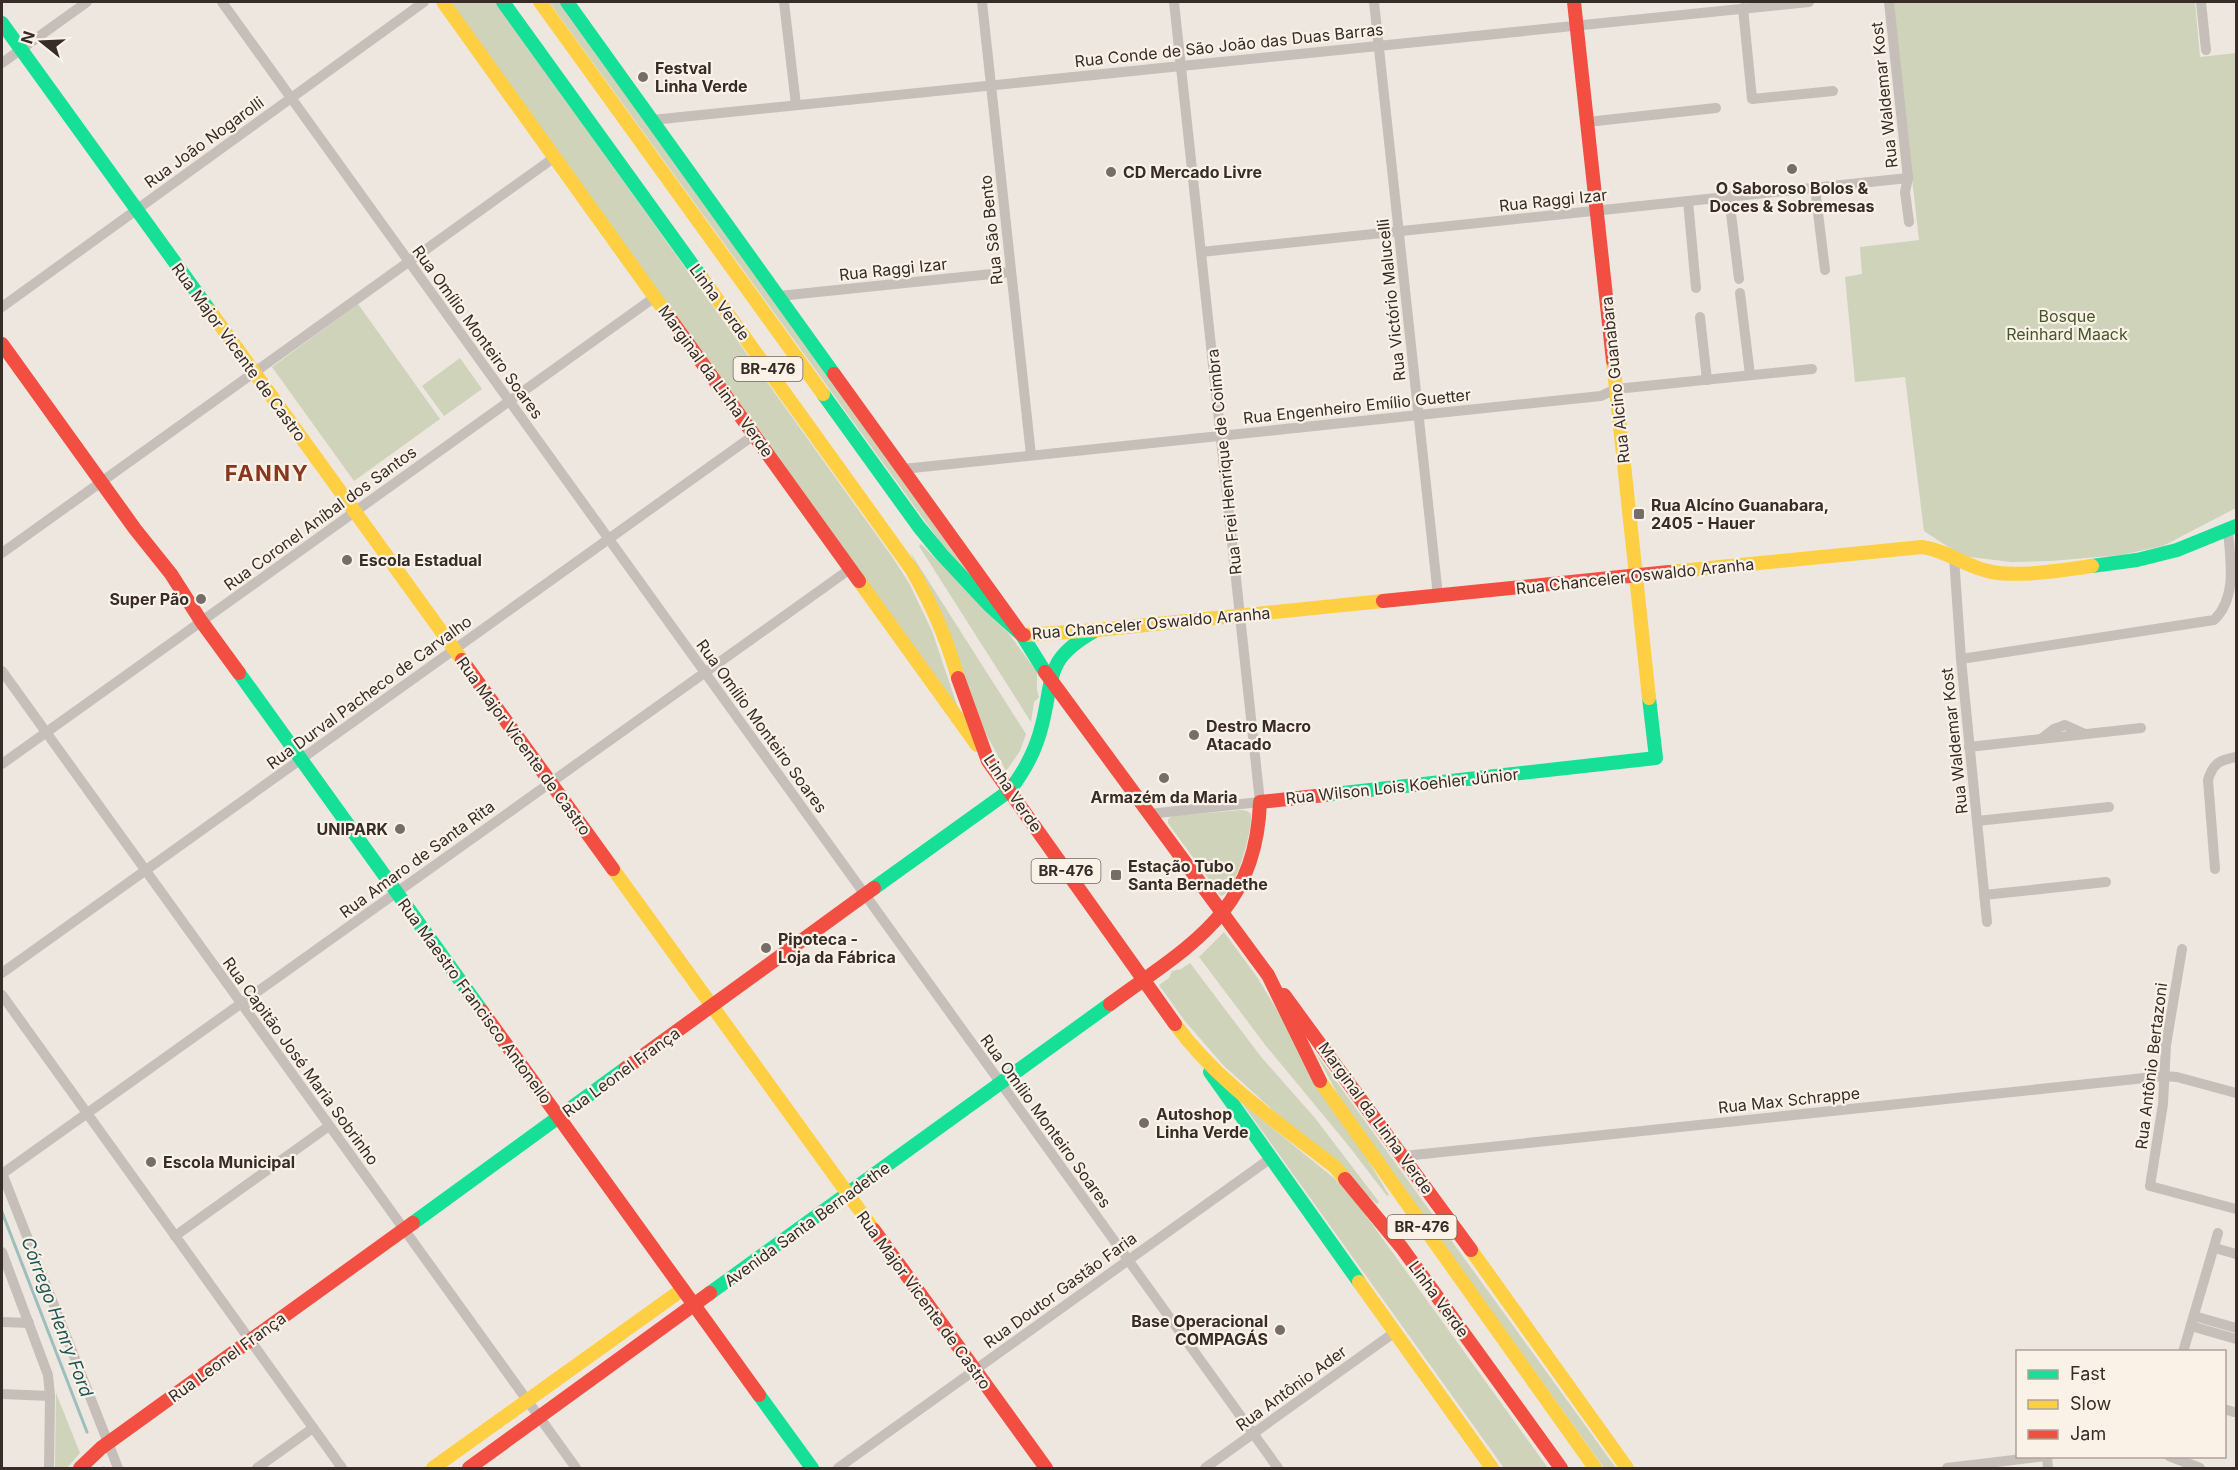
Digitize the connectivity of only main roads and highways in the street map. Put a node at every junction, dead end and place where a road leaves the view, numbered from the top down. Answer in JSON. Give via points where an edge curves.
{"nodes":[{"id":1,"x":443,"y":2,"type":"edge"},
{"id":2,"x":503,"y":2,"type":"edge"},
{"id":3,"x":540,"y":2,"type":"edge"},
{"id":4,"x":567,"y":2,"type":"edge"},
{"id":5,"x":1574,"y":2,"type":"edge"},
{"id":6,"x":2,"y":23,"type":"edge"},
{"id":7,"x":2,"y":344,"type":"edge"},
{"id":8,"x":2232,"y":528,"type":"edge"},
{"id":9,"x":1636,"y":576,"type":"junction"},
{"id":10,"x":1097,"y":630,"type":"junction"},
{"id":11,"x":1023,"y":635,"type":"junction"},
{"id":12,"x":1049,"y":679,"type":"junction"},
{"id":13,"x":1656,"y":758,"type":"joint"},
{"id":14,"x":988,"y":761,"type":"junction"},
{"id":15,"x":1009,"y":791,"type":"junction"},
{"id":16,"x":1260,"y":802,"type":"joint"},
{"id":17,"x":1223,"y":915,"type":"junction"},
{"id":18,"x":1268,"y":975,"type":"junction"},
{"id":19,"x":1144,"y":980,"type":"junction"},
{"id":20,"x":712,"y":1006,"type":"junction"},
{"id":21,"x":1180,"y":1031,"type":"junction"},
{"id":22,"x":558,"y":1117,"type":"junction"},
{"id":23,"x":848,"y":1194,"type":"junction"},
{"id":24,"x":683,"y":1289,"type":"junction"},
{"id":25,"x":695,"y":1305,"type":"junction"},
{"id":26,"x":80,"y":1468,"type":"edge"},
{"id":27,"x":434,"y":1468,"type":"edge"},
{"id":28,"x":469,"y":1468,"type":"edge"},
{"id":29,"x":812,"y":1468,"type":"edge"},
{"id":30,"x":1046,"y":1468,"type":"edge"},
{"id":31,"x":1492,"y":1468,"type":"edge"},
{"id":32,"x":1561,"y":1468,"type":"edge"},
{"id":33,"x":1595,"y":1468,"type":"edge"},
{"id":34,"x":1627,"y":1468,"type":"edge"}],
"edges":[{"from":1,"to":14,"type":"main road","name":"Marginal da Linha Verde"},
{"from":2,"to":14,"type":"main road","name":"Linha Verde","number":"BR-476","via":[[912,570],[941,626]]},
{"from":3,"to":11,"type":"main road","name":"Linha Verde","number":"BR-476","via":[[919,527],[989,605]]},
{"from":4,"to":11,"type":"main road"},
{"from":5,"to":9,"type":"main road","name":"Rua Alcino Guanabara"},
{"from":6,"to":20,"type":"main road","name":"Rua Major Vicente de Castro"},
{"from":7,"to":22,"type":"main road","name":"Rua Maestro Francisco Antonello","via":[[135,529],[164,562],[201,621]]},
{"from":8,"to":9,"type":"main road","name":"Rua Chanceler Oswaldo Aranha","via":[[2177,550],[2137,560],[2045,572],[1985,571],[1936,549],[1922,547]]},
{"from":9,"to":10,"type":"main road","name":"Rua Chanceler Oswaldo Aranha"},
{"from":9,"to":13,"type":"main road","name":"Rua Alcino Guanabara"},
{"from":10,"to":11,"type":"main road","name":"Rua Chanceler Oswaldo Aranha"},
{"from":10,"to":12,"type":"main road","name":"Rua Leonel França","via":[[1065,652]]},
{"from":11,"to":12,"type":"main road","name":"Linha Verde","number":"BR-476"},
{"from":12,"to":15,"type":"main road","name":"Rua Leonel França","via":[[1037,745],[1025,771]]},
{"from":12,"to":17,"type":"main road","name":"Linha Verde","number":"BR-476"},
{"from":13,"to":16,"type":"main road","name":"Rua Wilson Lois Koehler Júnior"},
{"from":14,"to":15,"type":"main road","name":"Linha Verde","number":"BR-476"},
{"from":15,"to":19,"type":"main road","name":"Linha Verde","number":"BR-476"},
{"from":15,"to":20,"type":"main road","name":"Rua Leonel França"},
{"from":16,"to":17,"type":"main road","name":"Rua Frei Henrique de Coimbra","via":[[1260,827],[1253,855]]},
{"from":17,"to":18,"type":"main road","name":"Linha Verde","number":"BR-476"},
{"from":17,"to":19,"type":"main road","name":"Rua Frei Henrique de Coimbra"},
{"from":18,"to":33,"type":"main road","name":"Linha Verde","number":"BR-476","via":[[1317,1076],[1336,1106]]},
{"from":18,"to":34,"type":"main road","name":"Marginal da Linha Verde","via":[[1404,1156]]},
{"from":19,"to":21,"type":"main road","name":"Linha Verde","number":"BR-476"},
{"from":19,"to":23,"type":"main road","name":"Avenida Santa Bernadethe"},
{"from":20,"to":22,"type":"main road","name":"Rua Leonel França"},
{"from":20,"to":23,"type":"main road","name":"Rua Major Vicente de Castro"},
{"from":21,"to":31,"type":"main road"},
{"from":21,"to":32,"type":"main road","name":"Linha Verde","number":"BR-476","via":[[1238,1091],[1335,1167],[1409,1257]]},
{"from":22,"to":24,"type":"main road","name":"Rua Maestro Francisco Antonello"},
{"from":22,"to":26,"type":"main road","name":"Rua Leonel França","via":[[108,1443]]},
{"from":23,"to":25,"type":"main road","name":"Avenida Santa Bernadethe"},
{"from":23,"to":30,"type":"main road","name":"Rua Major Vicente de Castro"},
{"from":24,"to":25,"type":"main road","name":"Rua Maestro Francisco Antonello"},
{"from":24,"to":27,"type":"main road"},
{"from":25,"to":28,"type":"main road","name":"Avenida Santa Bernadethe"},
{"from":25,"to":29,"type":"main road","name":"Rua Maestro Francisco Antonello"}]}
